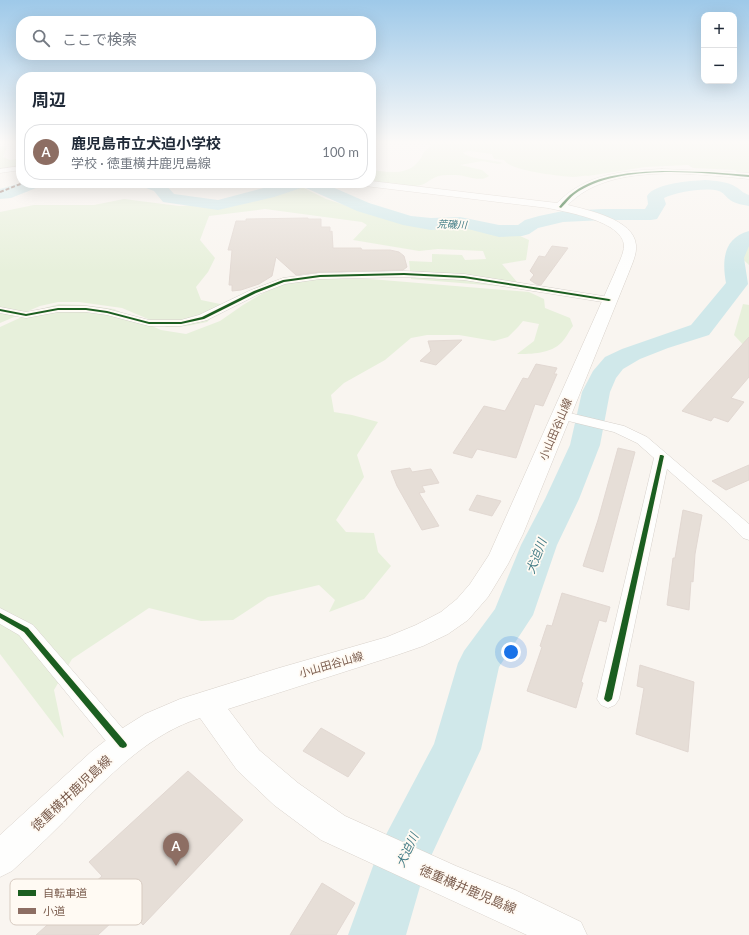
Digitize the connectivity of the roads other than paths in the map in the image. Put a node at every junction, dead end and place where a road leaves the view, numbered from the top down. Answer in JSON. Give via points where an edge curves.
{"nodes":[{"id":1,"x":386,"y":186,"type":"edge"},
{"id":2,"x":587,"y":186,"type":"edge"},
{"id":3,"x":560,"y":208,"type":"junction"},
{"id":4,"x":609,"y":300,"type":"junction"},
{"id":5,"x":0,"y":310,"type":"edge"},
{"id":6,"x":561,"y":415,"type":"junction"},
{"id":7,"x":662,"y":456,"type":"junction"},
{"id":8,"x":749,"y":534,"type":"edge"},
{"id":9,"x":0,"y":615,"type":"edge"},
{"id":10,"x":608,"y":699,"type":"dead end"},
{"id":11,"x":207,"y":704,"type":"junction"},
{"id":12,"x":123,"y":745,"type":"junction"},
{"id":13,"x":0,"y":860,"type":"edge"},
{"id":14,"x":568,"y":935,"type":"edge"}],
"edges":[{"from":1,"to":3,"type":"main road","name":"小山田谷山線"},
{"from":2,"to":3,"type":"main road","via":[[572,194]]},
{"from":3,"to":4,"type":"main road","name":"小山田谷山線","via":[[600,218],[619,228],[628,238],[629,252]]},
{"from":4,"to":5,"type":"street","via":[[464,277],[404,274],[335,275],[298,277],[283,281],[203,318],[181,323],[148,323],[86,309],[58,309],[26,316]]},
{"from":4,"to":6,"type":"main road","name":"小山田谷山線"},
{"from":6,"to":7,"type":"street","via":[[619,429],[642,440]]},
{"from":6,"to":11,"type":"main road","name":"小山田谷山線","via":[[501,554],[477,594],[462,610],[427,632],[394,646],[243,690]]},
{"from":7,"to":8,"type":"street"},
{"from":7,"to":10,"type":"street"},
{"from":9,"to":12,"type":"street","via":[[26,630]]},
{"from":11,"to":12,"type":"main road","name":"徳重横井鹿児島線","via":[[172,715]]},
{"from":11,"to":14,"type":"main road","name":"徳重横井鹿児島線","via":[[248,760],[286,794],[333,828]]},
{"from":12,"to":13,"type":"main road","name":"徳重横井鹿児島線"}]}
